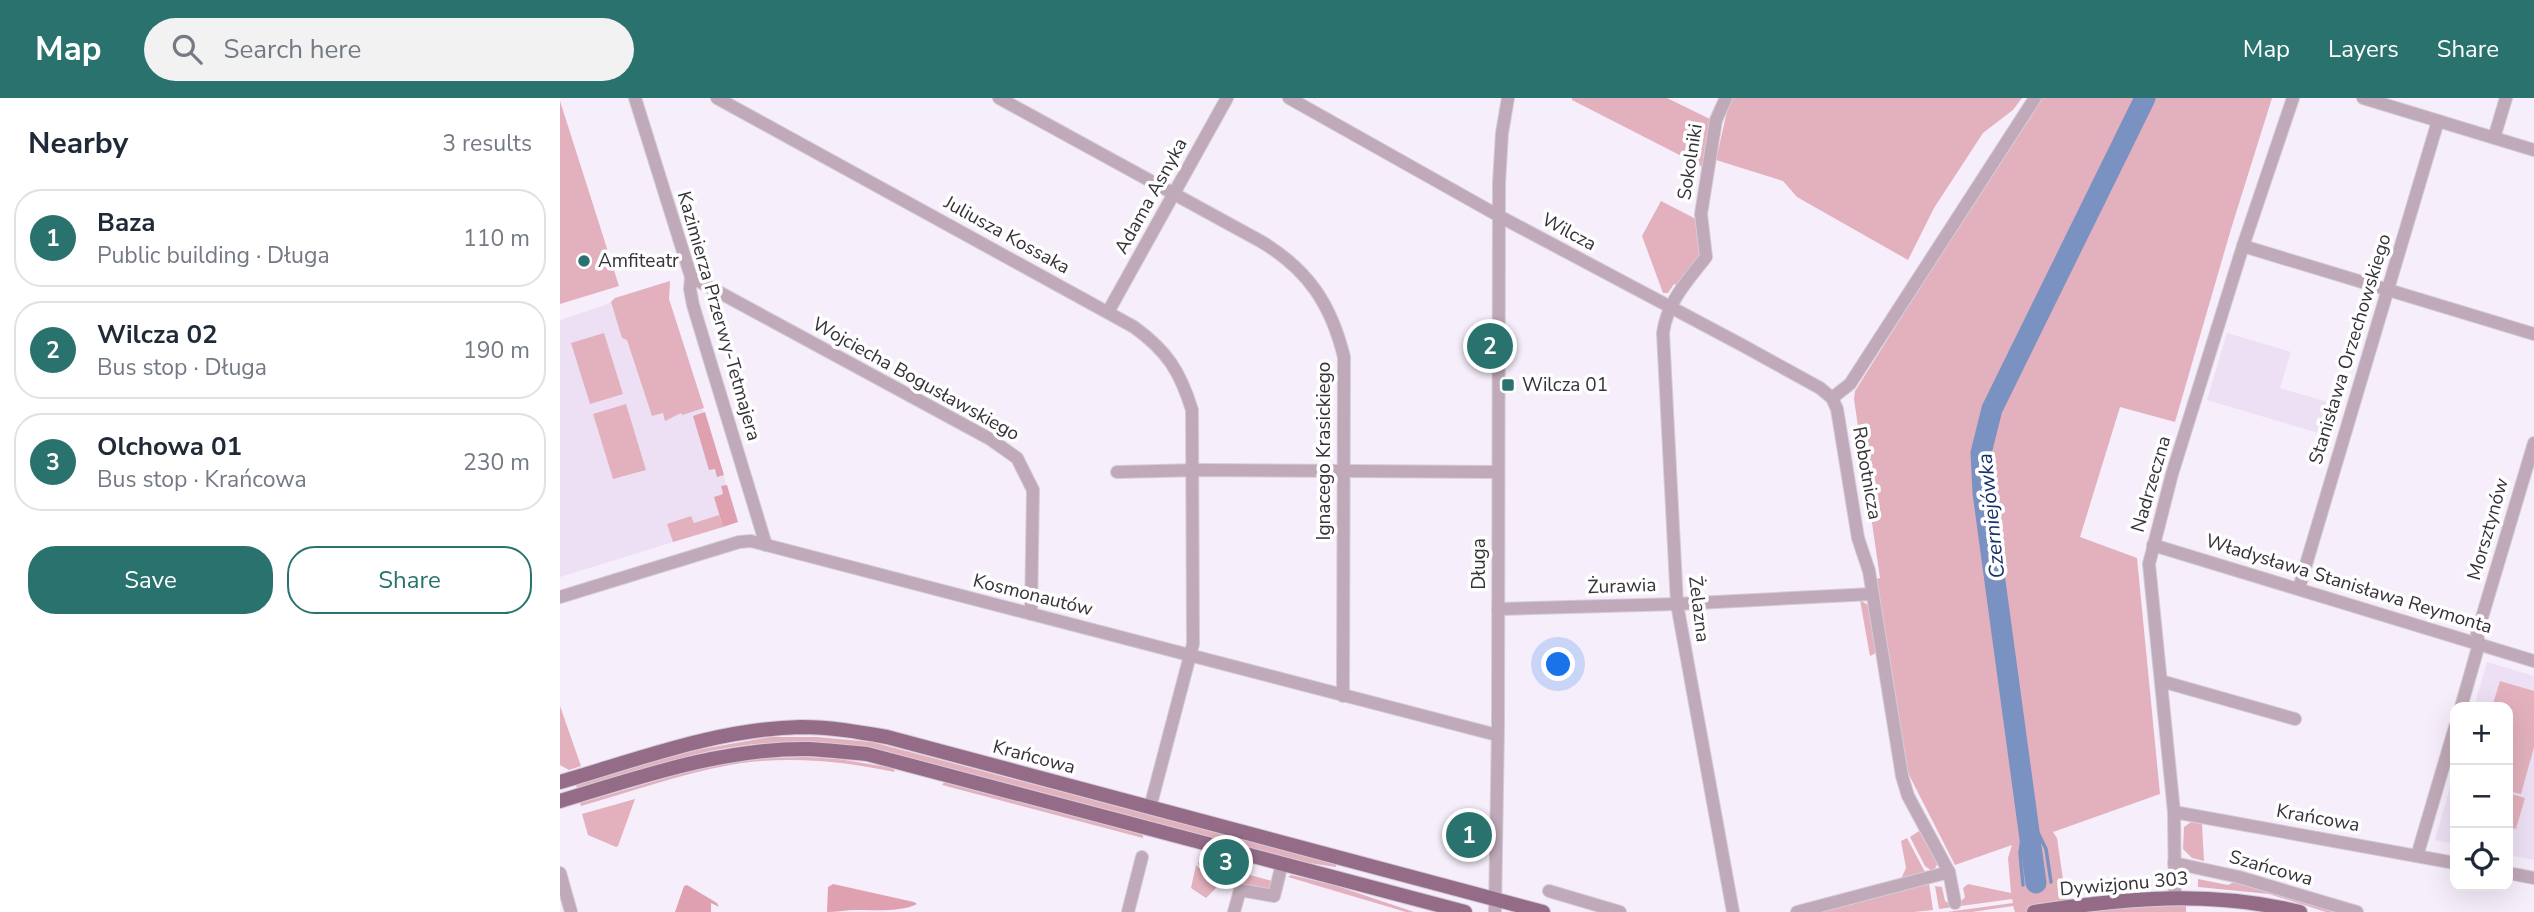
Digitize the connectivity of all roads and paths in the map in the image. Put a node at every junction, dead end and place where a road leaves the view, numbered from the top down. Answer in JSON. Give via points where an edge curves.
{"nodes":[{"id":1,"x":635,"y":98,"type":"edge"},
{"id":2,"x":717,"y":98,"type":"edge"},
{"id":3,"x":999,"y":98,"type":"edge"},
{"id":4,"x":1227,"y":98,"type":"edge"},
{"id":5,"x":1289,"y":98,"type":"edge"},
{"id":6,"x":1508,"y":98,"type":"edge"},
{"id":7,"x":1726,"y":98,"type":"edge"},
{"id":8,"x":2035,"y":98,"type":"edge"},
{"id":9,"x":2293,"y":98,"type":"edge"},
{"id":10,"x":2363,"y":98,"type":"edge"},
{"id":11,"x":2506,"y":98,"type":"edge"},
{"id":12,"x":2438,"y":121,"type":"junction"},
{"id":13,"x":2494,"y":138,"type":"junction"},
{"id":14,"x":2534,"y":150,"type":"edge"},
{"id":15,"x":1174,"y":193,"type":"junction"},
{"id":16,"x":1499,"y":216,"type":"junction"},
{"id":17,"x":2243,"y":246,"type":"junction"},
{"id":18,"x":691,"y":276,"type":"junction"},
{"id":19,"x":2387,"y":290,"type":"junction"},
{"id":20,"x":1670,"y":307,"type":"junction"},
{"id":21,"x":1108,"y":312,"type":"junction"},
{"id":22,"x":2534,"y":334,"type":"edge"},
{"id":23,"x":1832,"y":398,"type":"junction"},
{"id":24,"x":2534,"y":443,"type":"edge"},
{"id":25,"x":1194,"y":471,"type":"junction"},
{"id":26,"x":1343,"y":471,"type":"junction"},
{"id":27,"x":1117,"y":472,"type":"dead end"},
{"id":28,"x":1498,"y":472,"type":"junction"},
{"id":29,"x":766,"y":545,"type":"junction"},
{"id":30,"x":2153,"y":545,"type":"junction"},
{"id":31,"x":2300,"y":588,"type":"junction"},
{"id":32,"x":1872,"y":594,"type":"junction"},
{"id":33,"x":560,"y":597,"type":"edge"},
{"id":34,"x":1677,"y":604,"type":"junction"},
{"id":35,"x":1498,"y":609,"type":"junction"},
{"id":36,"x":1031,"y":614,"type":"junction"},
{"id":37,"x":2479,"y":644,"type":"junction"},
{"id":38,"x":1191,"y":655,"type":"junction"},
{"id":39,"x":2534,"y":661,"type":"edge"},
{"id":40,"x":2161,"y":681,"type":"junction"},
{"id":41,"x":1343,"y":696,"type":"junction"},
{"id":42,"x":2462,"y":702,"type":"edge"},
{"id":43,"x":2295,"y":719,"type":"dead end"},
{"id":44,"x":1497,"y":735,"type":"junction"},
{"id":45,"x":2450,"y":744,"type":"edge"},
{"id":46,"x":560,"y":782,"type":"edge"},
{"id":47,"x":1152,"y":800,"type":"dead end"},
{"id":48,"x":560,"y":801,"type":"edge"},
{"id":49,"x":2175,"y":812,"type":"junction"},
{"id":50,"x":2417,"y":856,"type":"junction"},
{"id":51,"x":1142,"y":857,"type":"dead end"},
{"id":52,"x":2450,"y":862,"type":"edge"},
{"id":53,"x":2174,"y":863,"type":"junction"},
{"id":54,"x":1282,"y":864,"type":"junction"},
{"id":55,"x":1949,"y":872,"type":"junction"},
{"id":56,"x":560,"y":873,"type":"edge"},
{"id":57,"x":2513,"y":874,"type":"edge"},
{"id":58,"x":2534,"y":878,"type":"edge"},
{"id":59,"x":1549,"y":891,"type":"dead end"},
{"id":60,"x":2175,"y":897,"type":"junction"},
{"id":61,"x":1423,"y":901,"type":"junction"},
{"id":62,"x":1955,"y":903,"type":"dead end"},
{"id":63,"x":1495,"y":906,"type":"edge"},
{"id":64,"x":571,"y":912,"type":"edge"},
{"id":65,"x":1128,"y":912,"type":"edge"},
{"id":66,"x":1234,"y":912,"type":"edge"},
{"id":67,"x":1440,"y":912,"type":"edge"},
{"id":68,"x":1465,"y":912,"type":"edge"},
{"id":69,"x":1543,"y":912,"type":"edge"},
{"id":70,"x":1620,"y":912,"type":"edge"},
{"id":71,"x":1733,"y":912,"type":"edge"},
{"id":72,"x":1797,"y":912,"type":"edge"},
{"id":73,"x":2034,"y":912,"type":"edge"},
{"id":74,"x":2300,"y":912,"type":"edge"},
{"id":75,"x":2357,"y":912,"type":"edge"}],
"edges":[{"from":1,"to":18,"type":"street","name":"Kazimierza Przerwy-Tetmajera"},
{"from":2,"to":21,"type":"street","name":"Juliusza Kossaka"},
{"from":3,"to":15,"type":"street","name":"Ignacego Krasickiego"},
{"from":4,"to":15,"type":"street","name":"Adama Asnyka"},
{"from":5,"to":16,"type":"street","name":"Wilcza"},
{"from":6,"to":16,"type":"street","name":"Długa","via":[[1500,148]]},
{"from":7,"to":20,"type":"street","name":"Sokolniki","via":[[1716,120],[1701,214],[1706,257]]},
{"from":8,"to":23,"type":"street","via":[[1850,384]]},
{"from":9,"to":17,"type":"street","name":"Nadrzeczna"},
{"from":10,"to":12,"type":"street"},
{"from":11,"to":13,"type":"street"},
{"from":12,"to":13,"type":"street"},
{"from":12,"to":19,"type":"street","name":"Stanisława Orzechowskiego"},
{"from":13,"to":14,"type":"street"},
{"from":15,"to":21,"type":"street","name":"Adama Asnyka"},
{"from":15,"to":26,"type":"street","name":"Ignacego Krasickiego","via":[[1286,256],[1318,292],[1338,331],[1344,357]]},
{"from":16,"to":20,"type":"street","name":"Wilcza"},
{"from":16,"to":28,"type":"street","name":"Długa"},
{"from":17,"to":19,"type":"street"},
{"from":17,"to":30,"type":"street","name":"Nadrzeczna"},
{"from":18,"to":29,"type":"street","name":"Kazimierza Przerwy-Tetmajera","via":[[694,305]]},
{"from":18,"to":36,"type":"street","name":"Wojciecha Bogusławskiego","via":[[1017,458],[1033,489]]},
{"from":19,"to":22,"type":"street"},
{"from":19,"to":31,"type":"street","name":"Stanisława Orzechowskiego"},
{"from":20,"to":23,"type":"street","name":"Wilcza"},
{"from":20,"to":34,"type":"street","name":"Żelazna","via":[[1664,332]]},
{"from":21,"to":25,"type":"street","name":"Juliusza Kossaka","via":[[1152,340],[1183,380],[1192,410]]},
{"from":23,"to":32,"type":"street","name":"Robotnicza"},
{"from":24,"to":37,"type":"street","name":"Morsztynów","via":[[2477,634]]},
{"from":25,"to":26,"type":"street"},
{"from":25,"to":27,"type":"street"},
{"from":25,"to":38,"type":"street","name":"Juliusza Kossaka"},
{"from":26,"to":28,"type":"street"},
{"from":26,"to":41,"type":"street","name":"Ignacego Krasickiego"},
{"from":28,"to":35,"type":"street","name":"Długa"},
{"from":29,"to":33,"type":"street","name":"Kosmonautów","via":[[739,542]]},
{"from":29,"to":36,"type":"street","name":"Kosmonautów"},
{"from":30,"to":31,"type":"street","name":"Władysława Stanisława Reymonta"},
{"from":30,"to":40,"type":"street","name":"Nadrzeczna","via":[[2149,564]]},
{"from":31,"to":37,"type":"street","name":"Władysława Stanisława Reymonta"},
{"from":32,"to":34,"type":"street","name":"Żurawia"},
{"from":32,"to":55,"type":"street","name":"Robotnicza","via":[[1902,776]]},
{"from":34,"to":35,"type":"street","name":"Żurawia"},
{"from":34,"to":71,"type":"street","name":"Żelazna"},
{"from":35,"to":44,"type":"street","name":"Długa"},
{"from":36,"to":38,"type":"street","name":"Kosmonautów"},
{"from":37,"to":39,"type":"street","name":"Władysława Stanisława Reymonta"},
{"from":37,"to":42,"type":"street","name":"Morsztynów"},
{"from":38,"to":41,"type":"street","name":"Kosmonautów"},
{"from":38,"to":47,"type":"street","name":"Juliusza Kossaka"},
{"from":40,"to":43,"type":"street"},
{"from":40,"to":49,"type":"street","name":"Nadrzeczna"},
{"from":41,"to":44,"type":"street","name":"Kosmonautów"},
{"from":44,"to":63,"type":"street","name":"Długa"},
{"from":45,"to":50,"type":"street"},
{"from":46,"to":63,"type":"main road","name":"Krańcowa","via":[[704,739],[778,728],[840,729],[887,737]]},
{"from":48,"to":54,"type":"main road","name":"Krańcowa","via":[[717,758],[774,751],[837,751],[896,760]]},
{"from":49,"to":50,"type":"street","name":"Krańcowa"},
{"from":49,"to":53,"type":"street","name":"Nadrzeczna"},
{"from":50,"to":52,"type":"street","name":"Krańcowa"},
{"from":51,"to":65,"type":"street"},
{"from":53,"to":60,"type":"street","name":"Nadrzeczna"},
{"from":53,"to":75,"type":"street","name":"Szańcowa"},
{"from":54,"to":61,"type":"main road","name":"Krańcowa"},
{"from":54,"to":66,"type":"street","via":[[1275,894],[1240,890]]},
{"from":55,"to":62,"type":"street","name":"Robotnicza"},
{"from":55,"to":72,"type":"street"},
{"from":56,"to":64,"type":"street"},
{"from":57,"to":58,"type":"street"},
{"from":59,"to":70,"type":"street"},
{"from":60,"to":73,"type":"main road","name":"Dywizjonu 303"},
{"from":60,"to":74,"type":"main road","name":"Dywizjonu 303"},
{"from":61,"to":67,"type":"street","name":"Krańcowa"},
{"from":61,"to":68,"type":"main road","name":"Krańcowa"},
{"from":63,"to":69,"type":"main road"}]}
